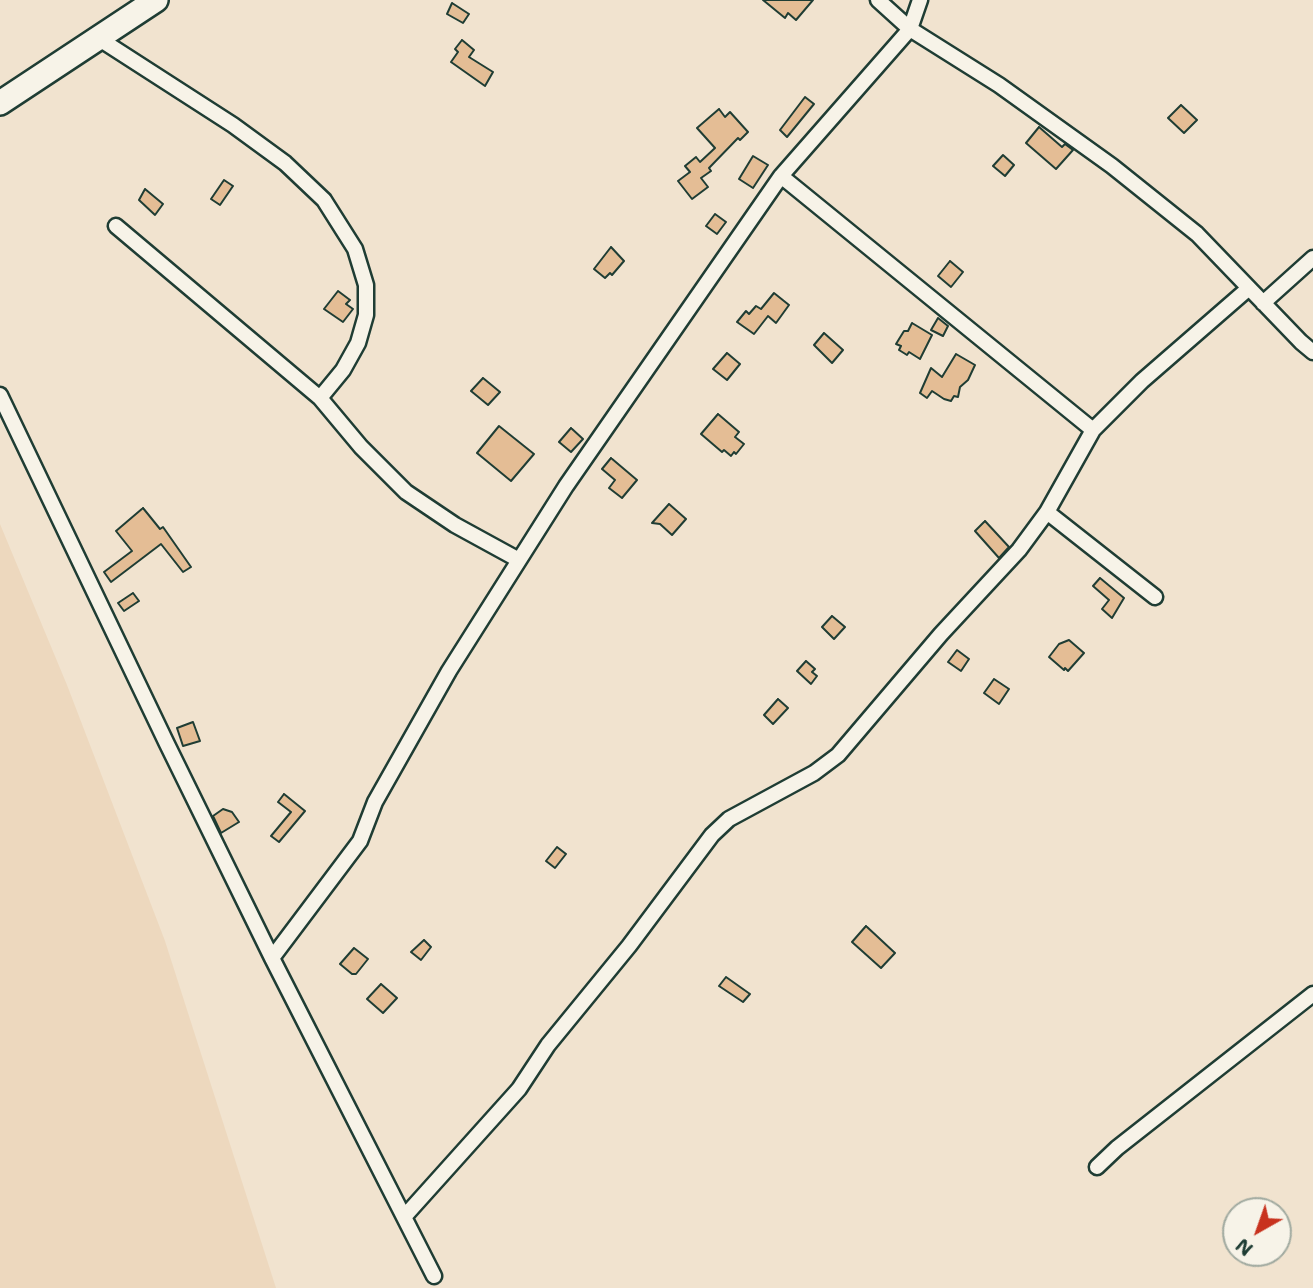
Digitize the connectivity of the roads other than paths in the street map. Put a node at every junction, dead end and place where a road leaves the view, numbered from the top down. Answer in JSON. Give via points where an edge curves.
{"nodes":[{"id":1,"x":878,"y":0,"type":"edge"},
{"id":2,"x":920,"y":0,"type":"edge"},
{"id":3,"x":152,"y":1,"type":"edge"},
{"id":4,"x":910,"y":29,"type":"junction"},
{"id":5,"x":98,"y":38,"type":"junction"},
{"id":6,"x":0,"y":103,"type":"edge"},
{"id":7,"x":781,"y":176,"type":"junction"},
{"id":8,"x":116,"y":226,"type":"dead end"},
{"id":9,"x":1313,"y":258,"type":"edge"},
{"id":10,"x":1248,"y":288,"type":"junction"},
{"id":11,"x":1263,"y":303,"type":"junction"},
{"id":12,"x":1313,"y":352,"type":"edge"},
{"id":13,"x":0,"y":395,"type":"edge"},
{"id":14,"x":320,"y":398,"type":"junction"},
{"id":15,"x":1093,"y":430,"type":"junction"},
{"id":16,"x":1047,"y":512,"type":"junction"},
{"id":17,"x":519,"y":560,"type":"junction"},
{"id":18,"x":1155,"y":597,"type":"dead end"},
{"id":19,"x":272,"y":958,"type":"junction"},
{"id":20,"x":1313,"y":994,"type":"edge"},
{"id":21,"x":1097,"y":1167,"type":"dead end"},
{"id":22,"x":404,"y":1217,"type":"junction"},
{"id":23,"x":434,"y":1276,"type":"dead end"}],
"edges":[{"from":1,"to":4,"type":"street"},
{"from":2,"to":4,"type":"street"},
{"from":3,"to":5,"type":"highway"},
{"from":4,"to":7,"type":"street"},
{"from":4,"to":10,"type":"street","via":[[999,85],[1112,166],[1197,234]]},
{"from":5,"to":6,"type":"highway"},
{"from":5,"to":14,"type":"street","via":[[285,163],[324,200],[355,249],[366,285],[366,315],[358,343]]},
{"from":7,"to":15,"type":"street"},
{"from":7,"to":17,"type":"street"},
{"from":8,"to":14,"type":"street"},
{"from":9,"to":11,"type":"street"},
{"from":10,"to":11,"type":"street"},
{"from":10,"to":15,"type":"street"},
{"from":11,"to":12,"type":"street"},
{"from":13,"to":19,"type":"street"},
{"from":14,"to":17,"type":"street","via":[[406,492]]},
{"from":15,"to":16,"type":"street"},
{"from":16,"to":18,"type":"street"},
{"from":16,"to":22,"type":"street","via":[[838,755],[729,819],[712,835],[548,1045],[519,1089]]},
{"from":17,"to":19,"type":"street","via":[[449,671],[375,802],[360,841]]},
{"from":19,"to":22,"type":"street"},
{"from":20,"to":21,"type":"street"},
{"from":22,"to":23,"type":"street"}]}
